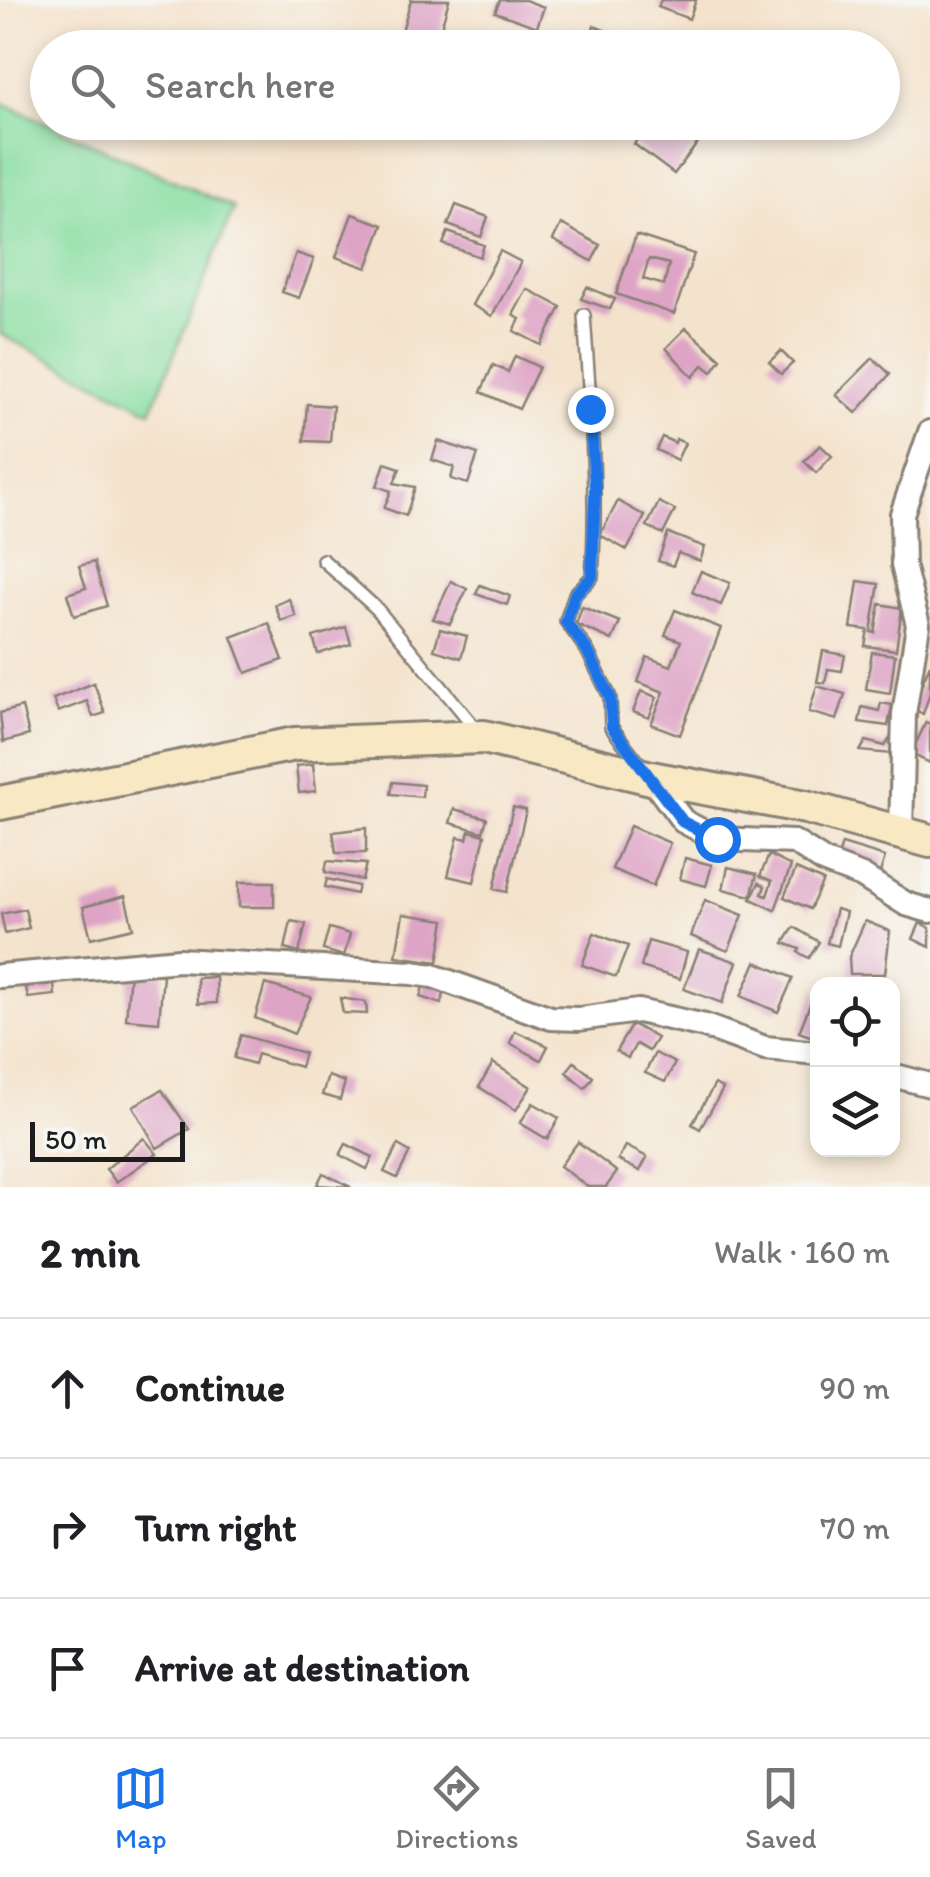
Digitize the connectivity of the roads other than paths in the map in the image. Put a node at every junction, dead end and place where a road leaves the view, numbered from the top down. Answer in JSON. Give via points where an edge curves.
{"nodes":[{"id":1,"x":584,"y":315,"type":"dead end"},
{"id":2,"x":930,"y":432,"type":"edge"},
{"id":3,"x":323,"y":560,"type":"dead end"},
{"id":4,"x":484,"y":737,"type":"junction"},
{"id":5,"x":651,"y":778,"type":"junction"},
{"id":6,"x":0,"y":803,"type":"edge"},
{"id":7,"x":916,"y":836,"type":"edge"},
{"id":8,"x":930,"y":911,"type":"edge"},
{"id":9,"x":0,"y":976,"type":"edge"},
{"id":10,"x":810,"y":1051,"type":"edge"},
{"id":11,"x":900,"y":1078,"type":"edge"},
{"id":12,"x":930,"y":1085,"type":"edge"}],
"edges":[{"from":1,"to":5,"type":"lane","via":[[594,548],[592,577],[575,594],[566,622],[610,697],[612,727]]},
{"from":2,"to":7,"type":"street","via":[[902,514],[903,565],[918,624],[904,714]]},
{"from":3,"to":4,"type":"lane","via":[[378,609]]},
{"from":4,"to":5,"type":"main road"},
{"from":4,"to":6,"type":"main road","via":[[295,744]]},
{"from":5,"to":7,"type":"main road"},
{"from":5,"to":8,"type":"street","via":[[683,822],[717,839],[794,842]]},
{"from":9,"to":10,"type":"street","via":[[179,960],[412,973],[551,1018],[638,1011],[765,1048]]},
{"from":11,"to":12,"type":"street"}]}
